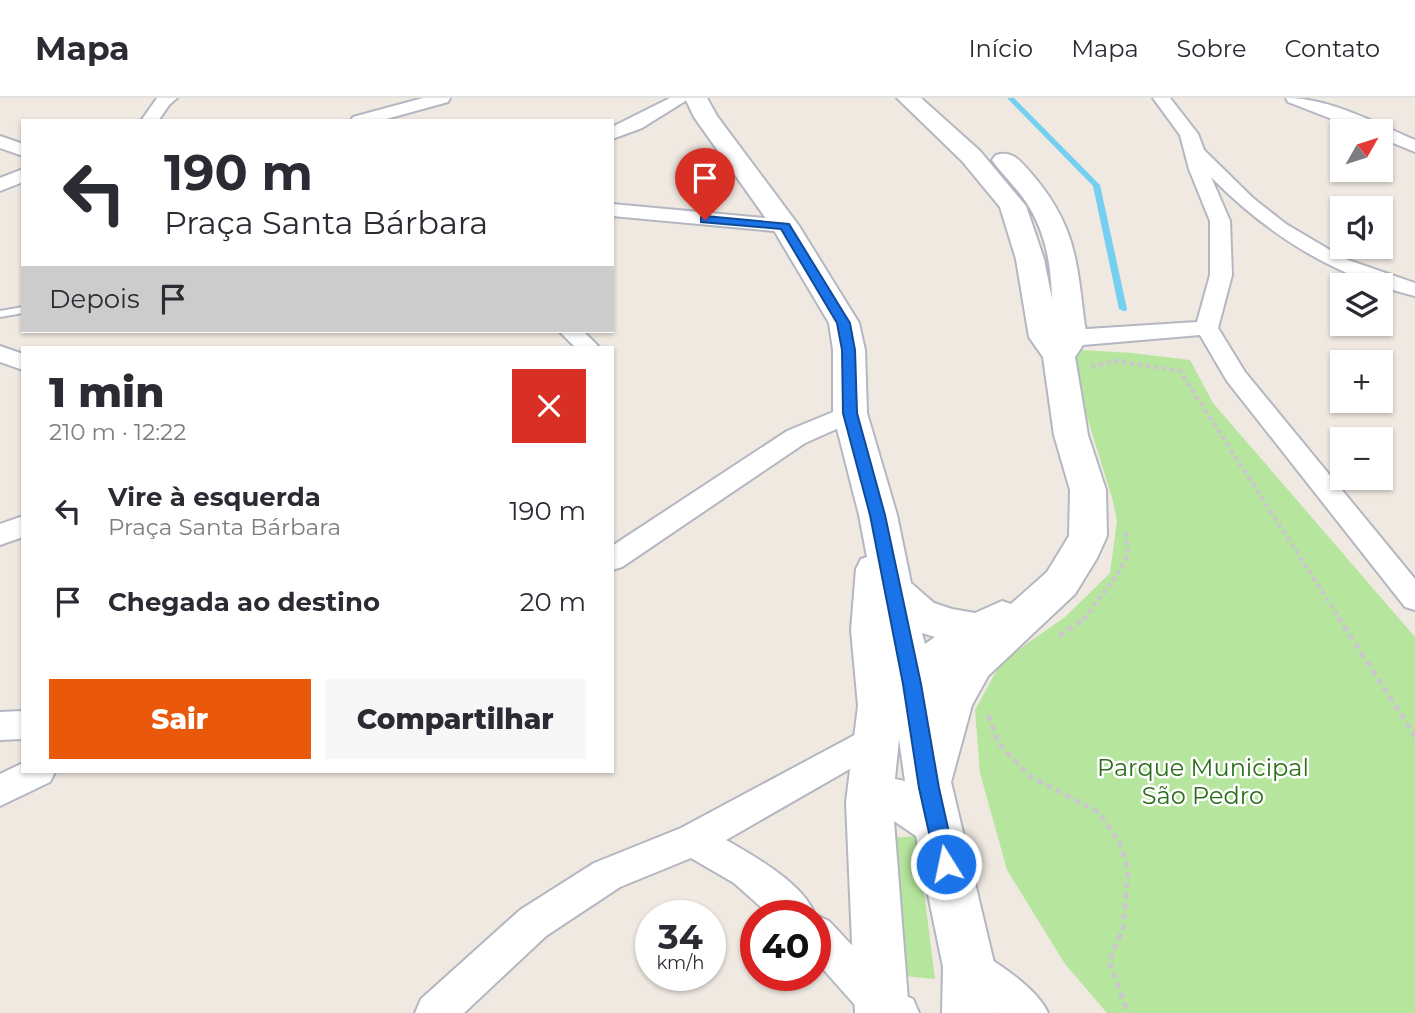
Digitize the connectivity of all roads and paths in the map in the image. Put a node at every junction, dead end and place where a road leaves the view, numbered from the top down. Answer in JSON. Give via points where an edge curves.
{"nodes":[{"id":1,"x":442,"y":98,"type":"edge"},
{"id":2,"x":682,"y":98,"type":"edge"},
{"id":3,"x":696,"y":98,"type":"edge"},
{"id":4,"x":908,"y":98,"type":"edge"},
{"id":5,"x":940,"y":98,"type":"edge"},
{"id":6,"x":1160,"y":98,"type":"edge"},
{"id":7,"x":1293,"y":98,"type":"edge"},
{"id":8,"x":163,"y":99,"type":"edge"},
{"id":9,"x":150,"y":119,"type":"edge"},
{"id":10,"x":366,"y":119,"type":"edge"},
{"id":11,"x":1347,"y":119,"type":"edge"},
{"id":12,"x":614,"y":133,"type":"edge"},
{"id":13,"x":1393,"y":138,"type":"edge"},
{"id":14,"x":0,"y":141,"type":"edge"},
{"id":15,"x":1415,"y":147,"type":"edge"},
{"id":16,"x":21,"y":149,"type":"edge"},
{"id":17,"x":1195,"y":149,"type":"junction"},
{"id":18,"x":21,"y":176,"type":"edge"},
{"id":19,"x":0,"y":184,"type":"edge"},
{"id":20,"x":614,"y":210,"type":"edge"},
{"id":21,"x":785,"y":226,"type":"junction"},
{"id":22,"x":1415,"y":290,"type":"edge"},
{"id":23,"x":21,"y":310,"type":"edge"},
{"id":24,"x":0,"y":314,"type":"edge"},
{"id":25,"x":1207,"y":328,"type":"junction"},
{"id":26,"x":572,"y":333,"type":"edge"},
{"id":27,"x":1059,"y":344,"type":"junction"},
{"id":28,"x":587,"y":346,"type":"edge"},
{"id":29,"x":0,"y":353,"type":"edge"},
{"id":30,"x":21,"y":362,"type":"edge"},
{"id":31,"x":1093,"y":380,"type":"dead end"},
{"id":32,"x":850,"y":413,"type":"junction"},
{"id":33,"x":878,"y":515,"type":"junction"},
{"id":34,"x":21,"y":527,"type":"edge"},
{"id":35,"x":1126,"y":527,"type":"dead end"},
{"id":36,"x":0,"y":535,"type":"edge"},
{"id":37,"x":614,"y":559,"type":"edge"},
{"id":38,"x":892,"y":589,"type":"junction"},
{"id":39,"x":1415,"y":598,"type":"edge"},
{"id":40,"x":1047,"y":620,"type":"junction"},
{"id":41,"x":978,"y":630,"type":"junction"},
{"id":42,"x":890,"y":709,"type":"junction"},
{"id":43,"x":988,"y":714,"type":"dead end"},
{"id":44,"x":21,"y":725,"type":"edge"},
{"id":45,"x":0,"y":726,"type":"edge"},
{"id":46,"x":1415,"y":736,"type":"edge"},
{"id":47,"x":36,"y":773,"type":"edge"},
{"id":48,"x":0,"y":790,"type":"edge"},
{"id":49,"x":869,"y":802,"type":"junction"},
{"id":50,"x":934,"y":806,"type":"junction"},
{"id":51,"x":693,"y":840,"type":"junction"},
{"id":52,"x":780,"y":900,"type":"edge"},
{"id":53,"x":831,"y":950,"type":"edge"},
{"id":54,"x":969,"y":967,"type":"junction"},
{"id":55,"x":888,"y":1011,"type":"edge"},
{"id":56,"x":435,"y":1013,"type":"edge"},
{"id":57,"x":970,"y":1013,"type":"edge"},
{"id":58,"x":1028,"y":1013,"type":"edge"},
{"id":59,"x":1128,"y":1013,"type":"edge"}],
"edges":[{"from":1,"to":10,"type":"street"},
{"from":2,"to":12,"type":"street"},
{"from":3,"to":21,"type":"street"},
{"from":4,"to":27,"type":"street","via":[[971,156],[1013,206]]},
{"from":5,"to":27,"type":"street","via":[[1044,205],[1064,261],[1067,312]]},
{"from":6,"to":17,"type":"street","via":[[1177,116]]},
{"from":7,"to":11,"type":"street"},
{"from":8,"to":9,"type":"street"},
{"from":13,"to":15,"type":"street"},
{"from":14,"to":16,"type":"street"},
{"from":17,"to":22,"type":"street","via":[[1242,201],[1269,223],[1338,263]]},
{"from":17,"to":25,"type":"street","via":[[1198,169],[1220,221],[1221,275]]},
{"from":18,"to":19,"type":"street"},
{"from":20,"to":21,"type":"street"},
{"from":21,"to":32,"type":"street","via":[[844,323]]},
{"from":23,"to":24,"type":"lane"},
{"from":25,"to":27,"type":"street"},
{"from":25,"to":39,"type":"street","via":[[1235,376]]},
{"from":26,"to":28,"type":"street"},
{"from":27,"to":40,"type":"street","via":[[1071,435],[1088,489],[1088,536],[1061,583]]},
{"from":29,"to":30,"type":"street"},
{"from":31,"to":46,"type":"path","via":[[1090,367],[1116,361],[1180,371]]},
{"from":32,"to":33,"type":"street"},
{"from":32,"to":37,"type":"street","via":[[796,437]]},
{"from":33,"to":38,"type":"street"},
{"from":33,"to":42,"type":"street","via":[[872,630]]},
{"from":34,"to":36,"type":"street"},
{"from":35,"to":40,"type":"path","via":[[1128,555],[1087,617]]},
{"from":38,"to":41,"type":"street","via":[[922,617]]},
{"from":38,"to":42,"type":"street"},
{"from":40,"to":41,"type":"street","via":[[996,619]]},
{"from":40,"to":50,"type":"street","via":[[973,664],[961,682],[950,705]]},
{"from":41,"to":42,"type":"street","via":[[947,650]]},
{"from":42,"to":49,"type":"street"},
{"from":42,"to":50,"type":"street"},
{"from":42,"to":51,"type":"street"},
{"from":43,"to":59,"type":"path","via":[[999,744],[1031,777],[1098,813],[1119,841],[1128,869],[1123,929],[1109,961]]},
{"from":44,"to":45,"type":"street"},
{"from":47,"to":48,"type":"street"},
{"from":49,"to":50,"type":"street","via":[[884,798]]},
{"from":49,"to":55,"type":"street"},
{"from":50,"to":54,"type":"street"},
{"from":51,"to":52,"type":"street","via":[[747,871]]},
{"from":51,"to":56,"type":"street","via":[[607,875],[533,923]]},
{"from":53,"to":55,"type":"street"},
{"from":54,"to":57,"type":"street"},
{"from":54,"to":58,"type":"street"}]}
